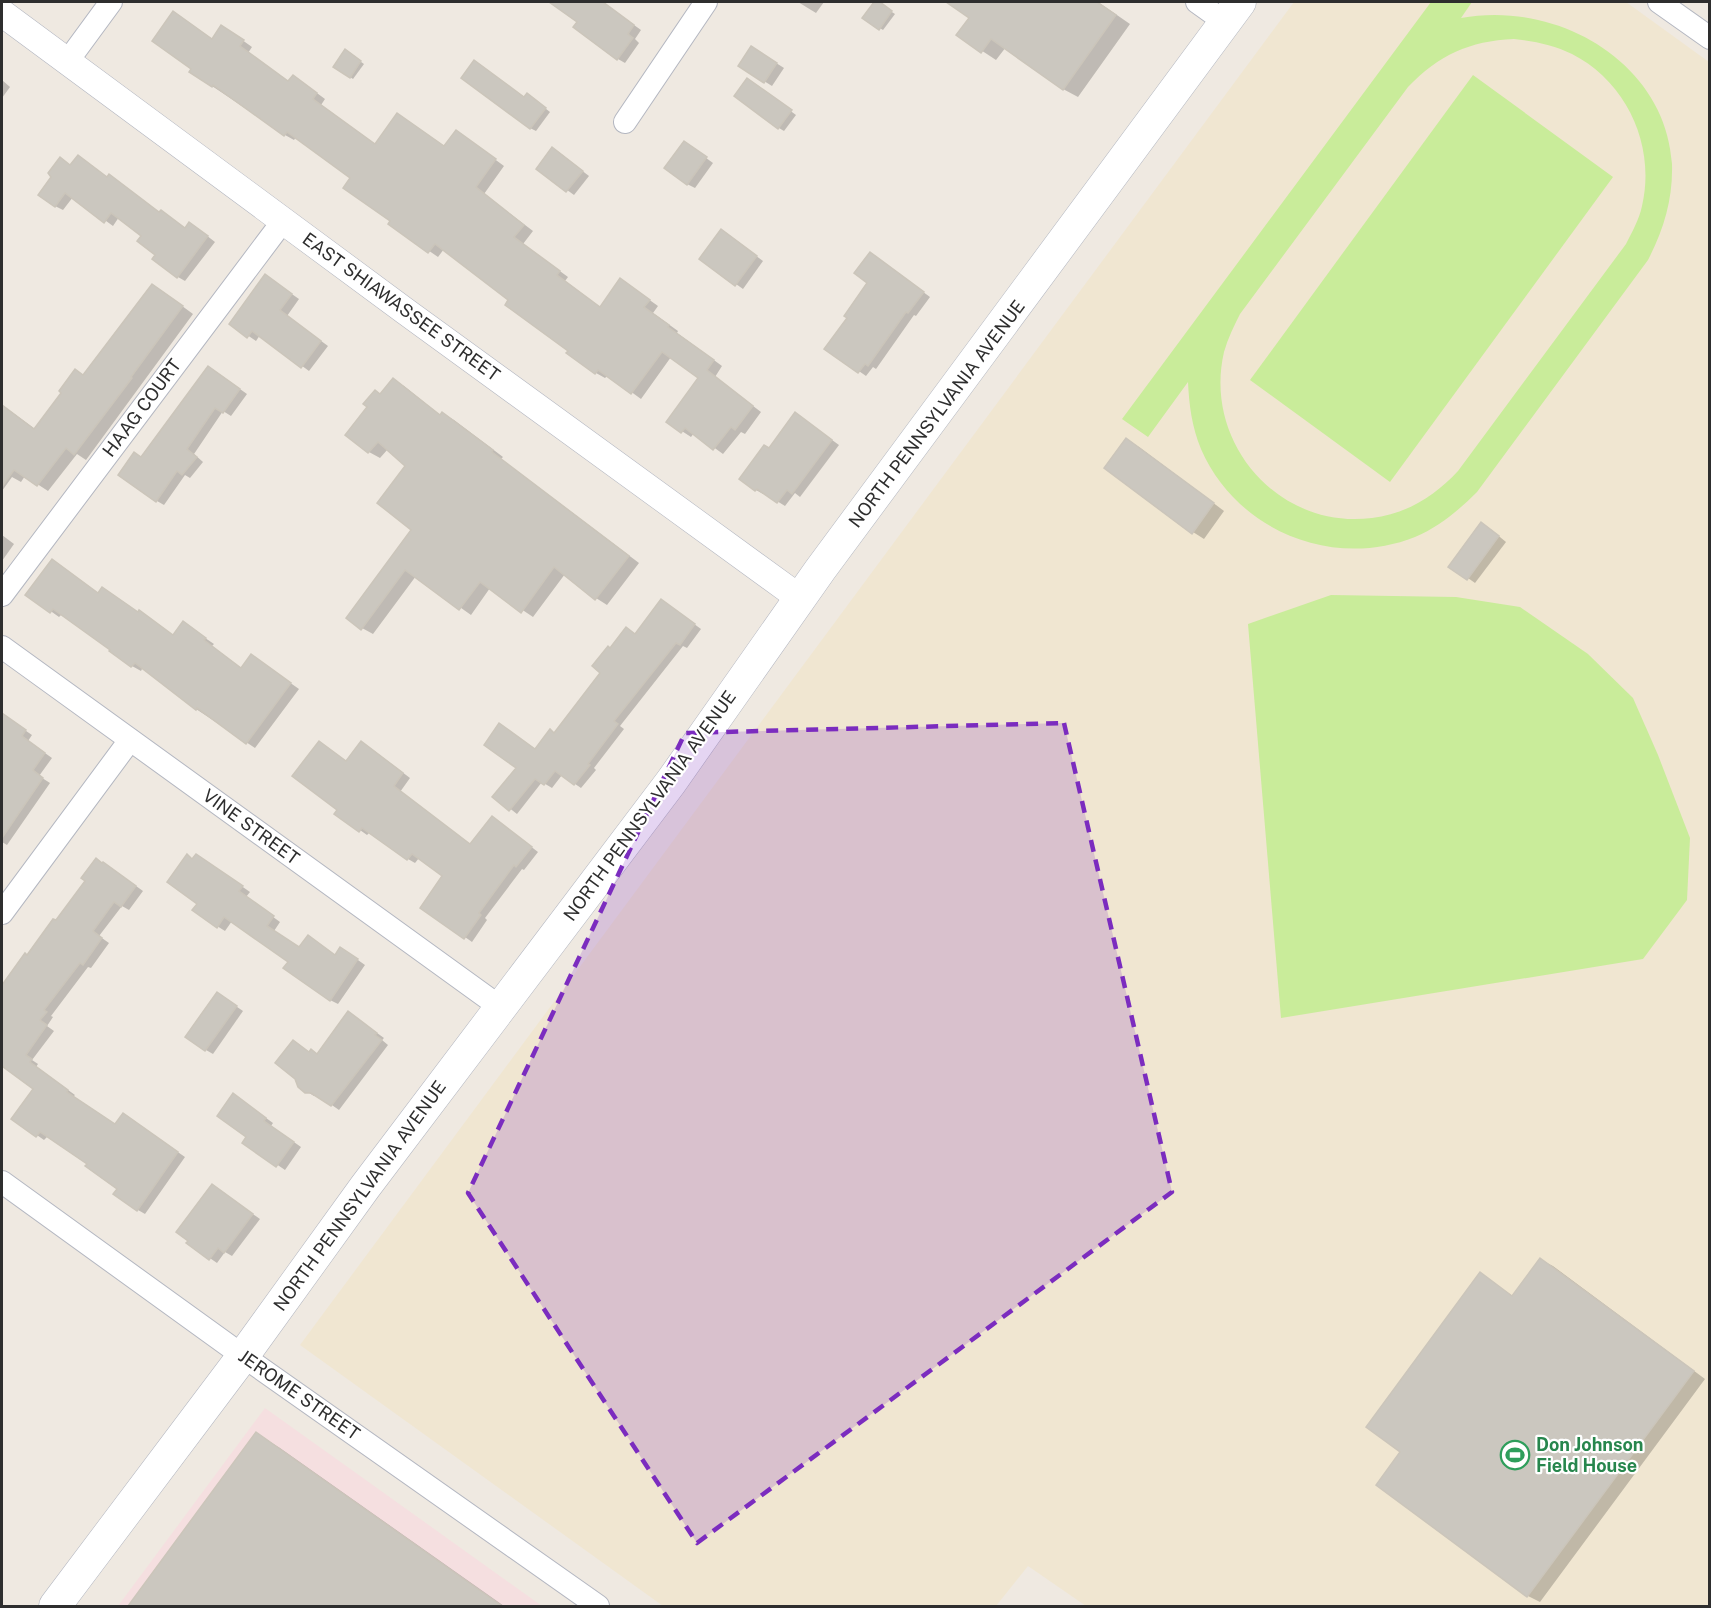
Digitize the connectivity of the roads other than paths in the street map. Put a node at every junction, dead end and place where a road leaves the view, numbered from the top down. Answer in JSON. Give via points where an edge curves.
{"nodes":[{"id":1,"x":111,"y":2,"type":"edge"},
{"id":2,"x":706,"y":2,"type":"edge"},
{"id":3,"x":1197,"y":2,"type":"edge"},
{"id":4,"x":1659,"y":2,"type":"edge"},
{"id":5,"x":1233,"y":12,"type":"edge"},
{"id":6,"x":2,"y":14,"type":"edge"},
{"id":7,"x":1710,"y":38,"type":"edge"},
{"id":8,"x":67,"y":62,"type":"junction"},
{"id":9,"x":625,"y":122,"type":"dead end"},
{"id":10,"x":283,"y":221,"type":"junction"},
{"id":11,"x":2,"y":595,"type":"edge"},
{"id":12,"x":801,"y":599,"type":"junction"},
{"id":13,"x":2,"y":647,"type":"edge"},
{"id":14,"x":130,"y":740,"type":"junction"},
{"id":15,"x":2,"y":913,"type":"edge"},
{"id":16,"x":500,"y":1007,"type":"junction"},
{"id":17,"x":2,"y":1182,"type":"edge"},
{"id":18,"x":243,"y":1356,"type":"junction"},
{"id":19,"x":55,"y":1606,"type":"edge"},
{"id":20,"x":598,"y":1606,"type":"edge"}],
"edges":[{"from":1,"to":8,"type":"street"},
{"from":2,"to":9,"type":"street"},
{"from":3,"to":5,"type":"street"},
{"from":4,"to":7,"type":"street"},
{"from":5,"to":12,"type":"main road","name":"NORTH PENNSYLVANIA AVENUE"},
{"from":6,"to":8,"type":"street","name":"EAST SHIAWASSEE STREET"},
{"from":8,"to":10,"type":"street","name":"EAST SHIAWASSEE STREET"},
{"from":10,"to":11,"type":"street","name":"HAAG COURT"},
{"from":10,"to":12,"type":"street","name":"EAST SHIAWASSEE STREET"},
{"from":12,"to":16,"type":"main road","name":"NORTH PENNSYLVANIA AVENUE","via":[[671,782]]},
{"from":13,"to":14,"type":"street","name":"VINE STREET"},
{"from":14,"to":15,"type":"street"},
{"from":14,"to":16,"type":"street","name":"VINE STREET"},
{"from":16,"to":18,"type":"main road","name":"NORTH PENNSYLVANIA AVENUE"},
{"from":17,"to":18,"type":"street","name":"JEROME STREET"},
{"from":18,"to":19,"type":"main road","name":"NORTH PENNSYLVANIA AVENUE"},
{"from":18,"to":20,"type":"street","name":"JEROME STREET"}]}
